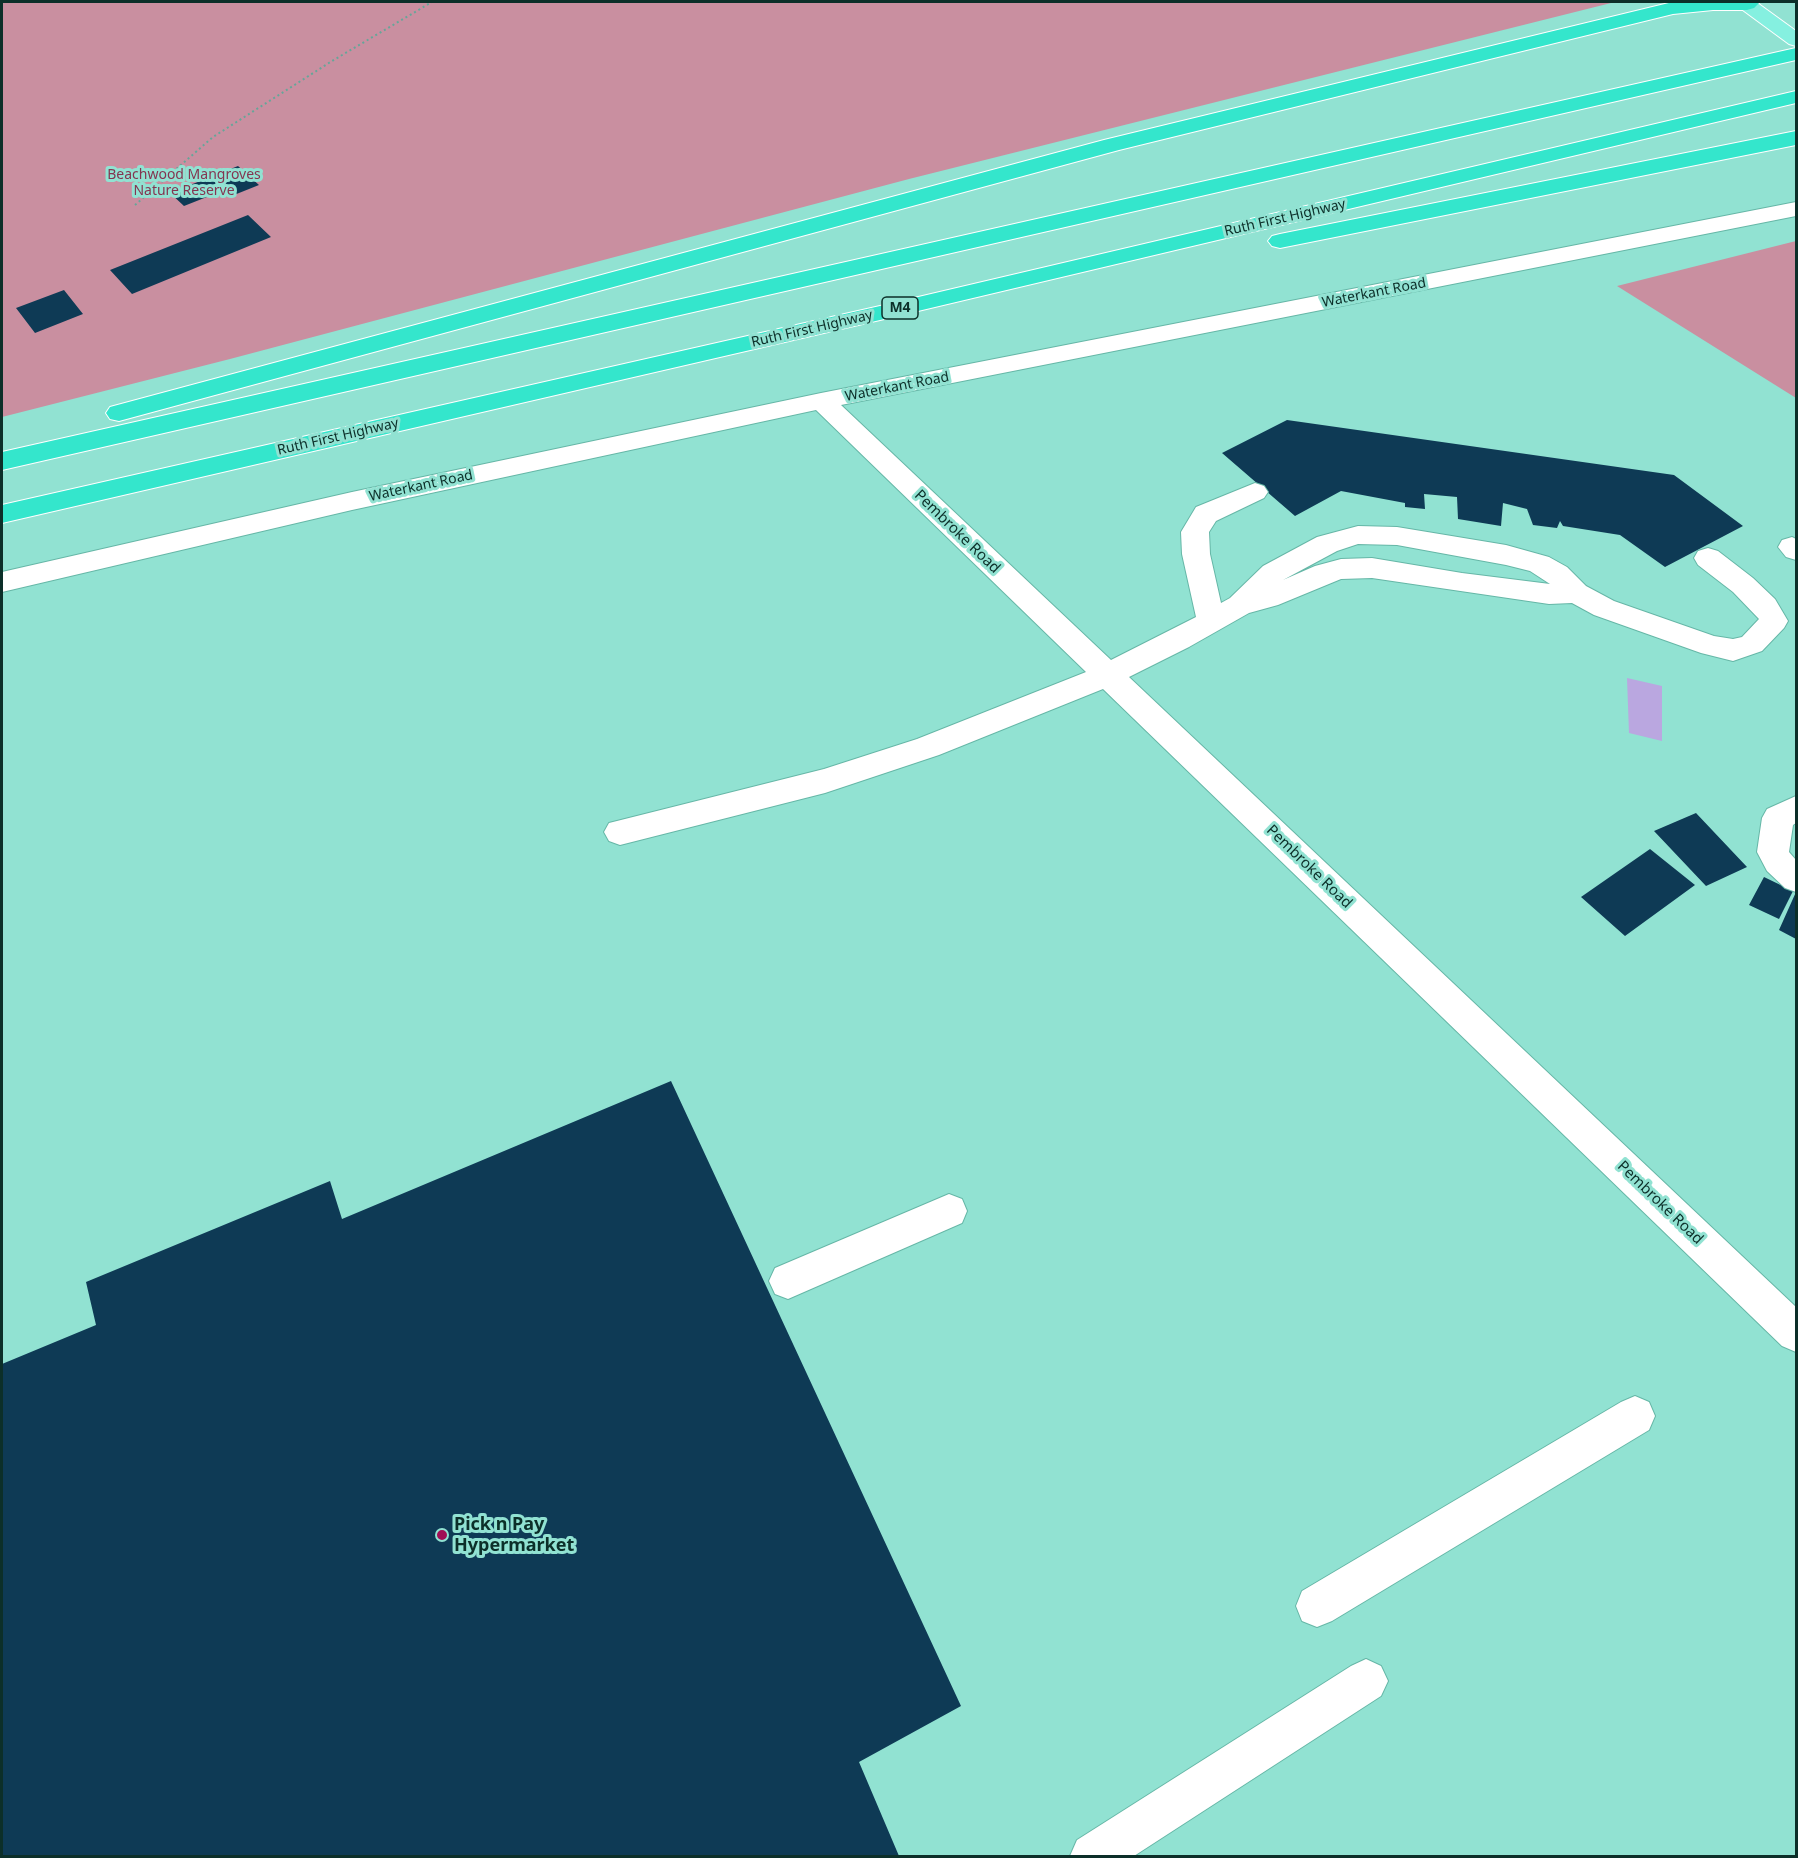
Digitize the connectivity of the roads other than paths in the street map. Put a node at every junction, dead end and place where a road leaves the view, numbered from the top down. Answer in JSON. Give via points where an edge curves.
{"nodes":[{"id":1,"x":1754,"y":7,"type":"edge"},
{"id":2,"x":1797,"y":40,"type":"edge"},
{"id":3,"x":1797,"y":54,"type":"edge"},
{"id":4,"x":1797,"y":97,"type":"edge"},
{"id":5,"x":1797,"y":138,"type":"edge"},
{"id":6,"x":1797,"y":209,"type":"edge"},
{"id":7,"x":880,"y":313,"type":"junction"},
{"id":8,"x":821,"y":401,"type":"junction"},
{"id":9,"x":2,"y":444,"type":"edge"},
{"id":10,"x":2,"y":461,"type":"edge"},
{"id":11,"x":1255,"y":492,"type":"dead end"},
{"id":12,"x":2,"y":514,"type":"edge"},
{"id":13,"x":1465,"y":548,"type":"junction"},
{"id":14,"x":1708,"y":558,"type":"dead end"},
{"id":15,"x":2,"y":582,"type":"edge"},
{"id":16,"x":1462,"y":583,"type":"junction"},
{"id":17,"x":1576,"y":593,"type":"junction"},
{"id":18,"x":1240,"y":605,"type":"junction"},
{"id":19,"x":1785,"y":617,"type":"edge"},
{"id":20,"x":1211,"y":622,"type":"junction"},
{"id":21,"x":1107,"y":675,"type":"junction"},
{"id":22,"x":1797,"y":808,"type":"edge"},
{"id":23,"x":620,"y":832,"type":"dead end"},
{"id":24,"x":1797,"y":879,"type":"edge"},
{"id":25,"x":949,"y":1211,"type":"dead end"},
{"id":26,"x":788,"y":1281,"type":"dead end"},
{"id":27,"x":1797,"y":1333,"type":"edge"},
{"id":28,"x":1635,"y":1416,"type":"dead end"},
{"id":29,"x":1317,"y":1606,"type":"dead end"},
{"id":30,"x":1366,"y":1681,"type":"dead end"},
{"id":31,"x":1093,"y":1857,"type":"edge"}],
"edges":[{"from":1,"to":2,"type":"main road"},
{"from":1,"to":9,"type":"highway","via":[[1713,4],[1673,8],[1112,145]]},
{"from":3,"to":10,"type":"highway"},
{"from":4,"to":7,"type":"highway","name":"Ruth First Highway","number":"M4"},
{"from":5,"to":7,"type":"highway","via":[[1271,243]]},
{"from":6,"to":8,"type":"street","name":"Waterkant Road"},
{"from":7,"to":12,"type":"highway","name":"Ruth First Highway","number":"M4"},
{"from":8,"to":15,"type":"street","name":"Waterkant Road","via":[[352,501]]},
{"from":8,"to":21,"type":"street","name":"Pembroke Road"},
{"from":11,"to":20,"type":"street","via":[[1206,514],[1195,532]]},
{"from":13,"to":16,"type":"street"},
{"from":13,"to":17,"type":"street","via":[[1539,564],[1557,574]]},
{"from":13,"to":18,"type":"street","via":[[1397,536],[1343,538],[1274,573]]},
{"from":14,"to":19,"type":"street","via":[[1765,606]]},
{"from":16,"to":17,"type":"street","via":[[1549,594]]},
{"from":16,"to":18,"type":"street","via":[[1356,568],[1325,573],[1268,598]]},
{"from":17,"to":19,"type":"street","via":[[1663,630],[1733,650],[1752,644]]},
{"from":18,"to":20,"type":"street"},
{"from":20,"to":21,"type":"street"},
{"from":21,"to":23,"type":"street","via":[[928,747],[825,782]]},
{"from":21,"to":27,"type":"street","name":"Pembroke Road"},
{"from":22,"to":24,"type":"street","via":[[1778,818],[1773,852]]},
{"from":25,"to":26,"type":"street"},
{"from":28,"to":29,"type":"street"},
{"from":30,"to":31,"type":"street"}]}
